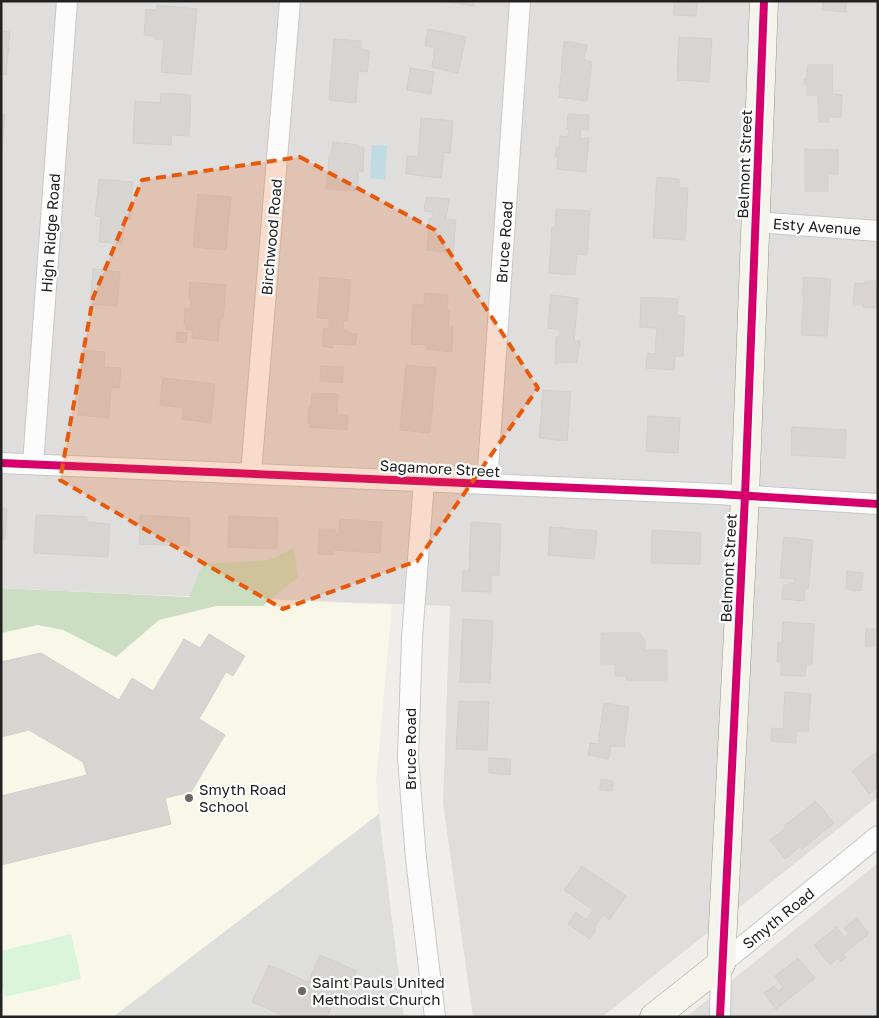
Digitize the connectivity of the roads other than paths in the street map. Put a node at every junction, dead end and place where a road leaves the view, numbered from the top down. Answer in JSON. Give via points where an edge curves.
{"nodes":[{"id":1,"x":67,"y":1,"type":"edge"},
{"id":2,"x":290,"y":1,"type":"edge"},
{"id":3,"x":520,"y":1,"type":"edge"},
{"id":4,"x":764,"y":1,"type":"edge"},
{"id":5,"x":756,"y":222,"type":"junction"},
{"id":6,"x":878,"y":231,"type":"edge"},
{"id":7,"x":1,"y":463,"type":"edge"},
{"id":8,"x":33,"y":464,"type":"junction"},
{"id":9,"x":251,"y":474,"type":"junction"},
{"id":10,"x":424,"y":480,"type":"junction"},
{"id":11,"x":487,"y":484,"type":"junction"},
{"id":12,"x":745,"y":496,"type":"junction"},
{"id":13,"x":878,"y":504,"type":"edge"},
{"id":14,"x":878,"y":836,"type":"edge"},
{"id":15,"x":721,"y":964,"type":"junction"},
{"id":16,"x":435,"y":1017,"type":"edge"},
{"id":17,"x":654,"y":1017,"type":"edge"},
{"id":18,"x":720,"y":1017,"type":"edge"}],
"edges":[{"from":1,"to":8,"type":"street","name":"High Ridge Road"},
{"from":2,"to":9,"type":"street","name":"Birchwood Road"},
{"from":3,"to":11,"type":"street","name":"Bruce Road"},
{"from":4,"to":5,"type":"street","name":"Belmont Street"},
{"from":5,"to":6,"type":"street","name":"Esty Avenue"},
{"from":5,"to":12,"type":"street","name":"Belmont Street"},
{"from":7,"to":8,"type":"street","name":"Sagamore Street"},
{"from":8,"to":9,"type":"street","name":"Sagamore Street"},
{"from":9,"to":10,"type":"street","name":"Sagamore Street"},
{"from":10,"to":11,"type":"street","name":"Sagamore Street"},
{"from":10,"to":16,"type":"street","name":"Bruce Road","via":[[412,638],[408,758],[416,859]]},
{"from":11,"to":12,"type":"street","name":"Sagamore Street"},
{"from":12,"to":13,"type":"street","name":"Sagamore Street"},
{"from":12,"to":15,"type":"street","name":"Belmont Street"},
{"from":14,"to":15,"type":"street","name":"Smyth Road"},
{"from":15,"to":17,"type":"street","name":"Smyth Road"},
{"from":15,"to":18,"type":"street","name":"Belmont Street"}]}
